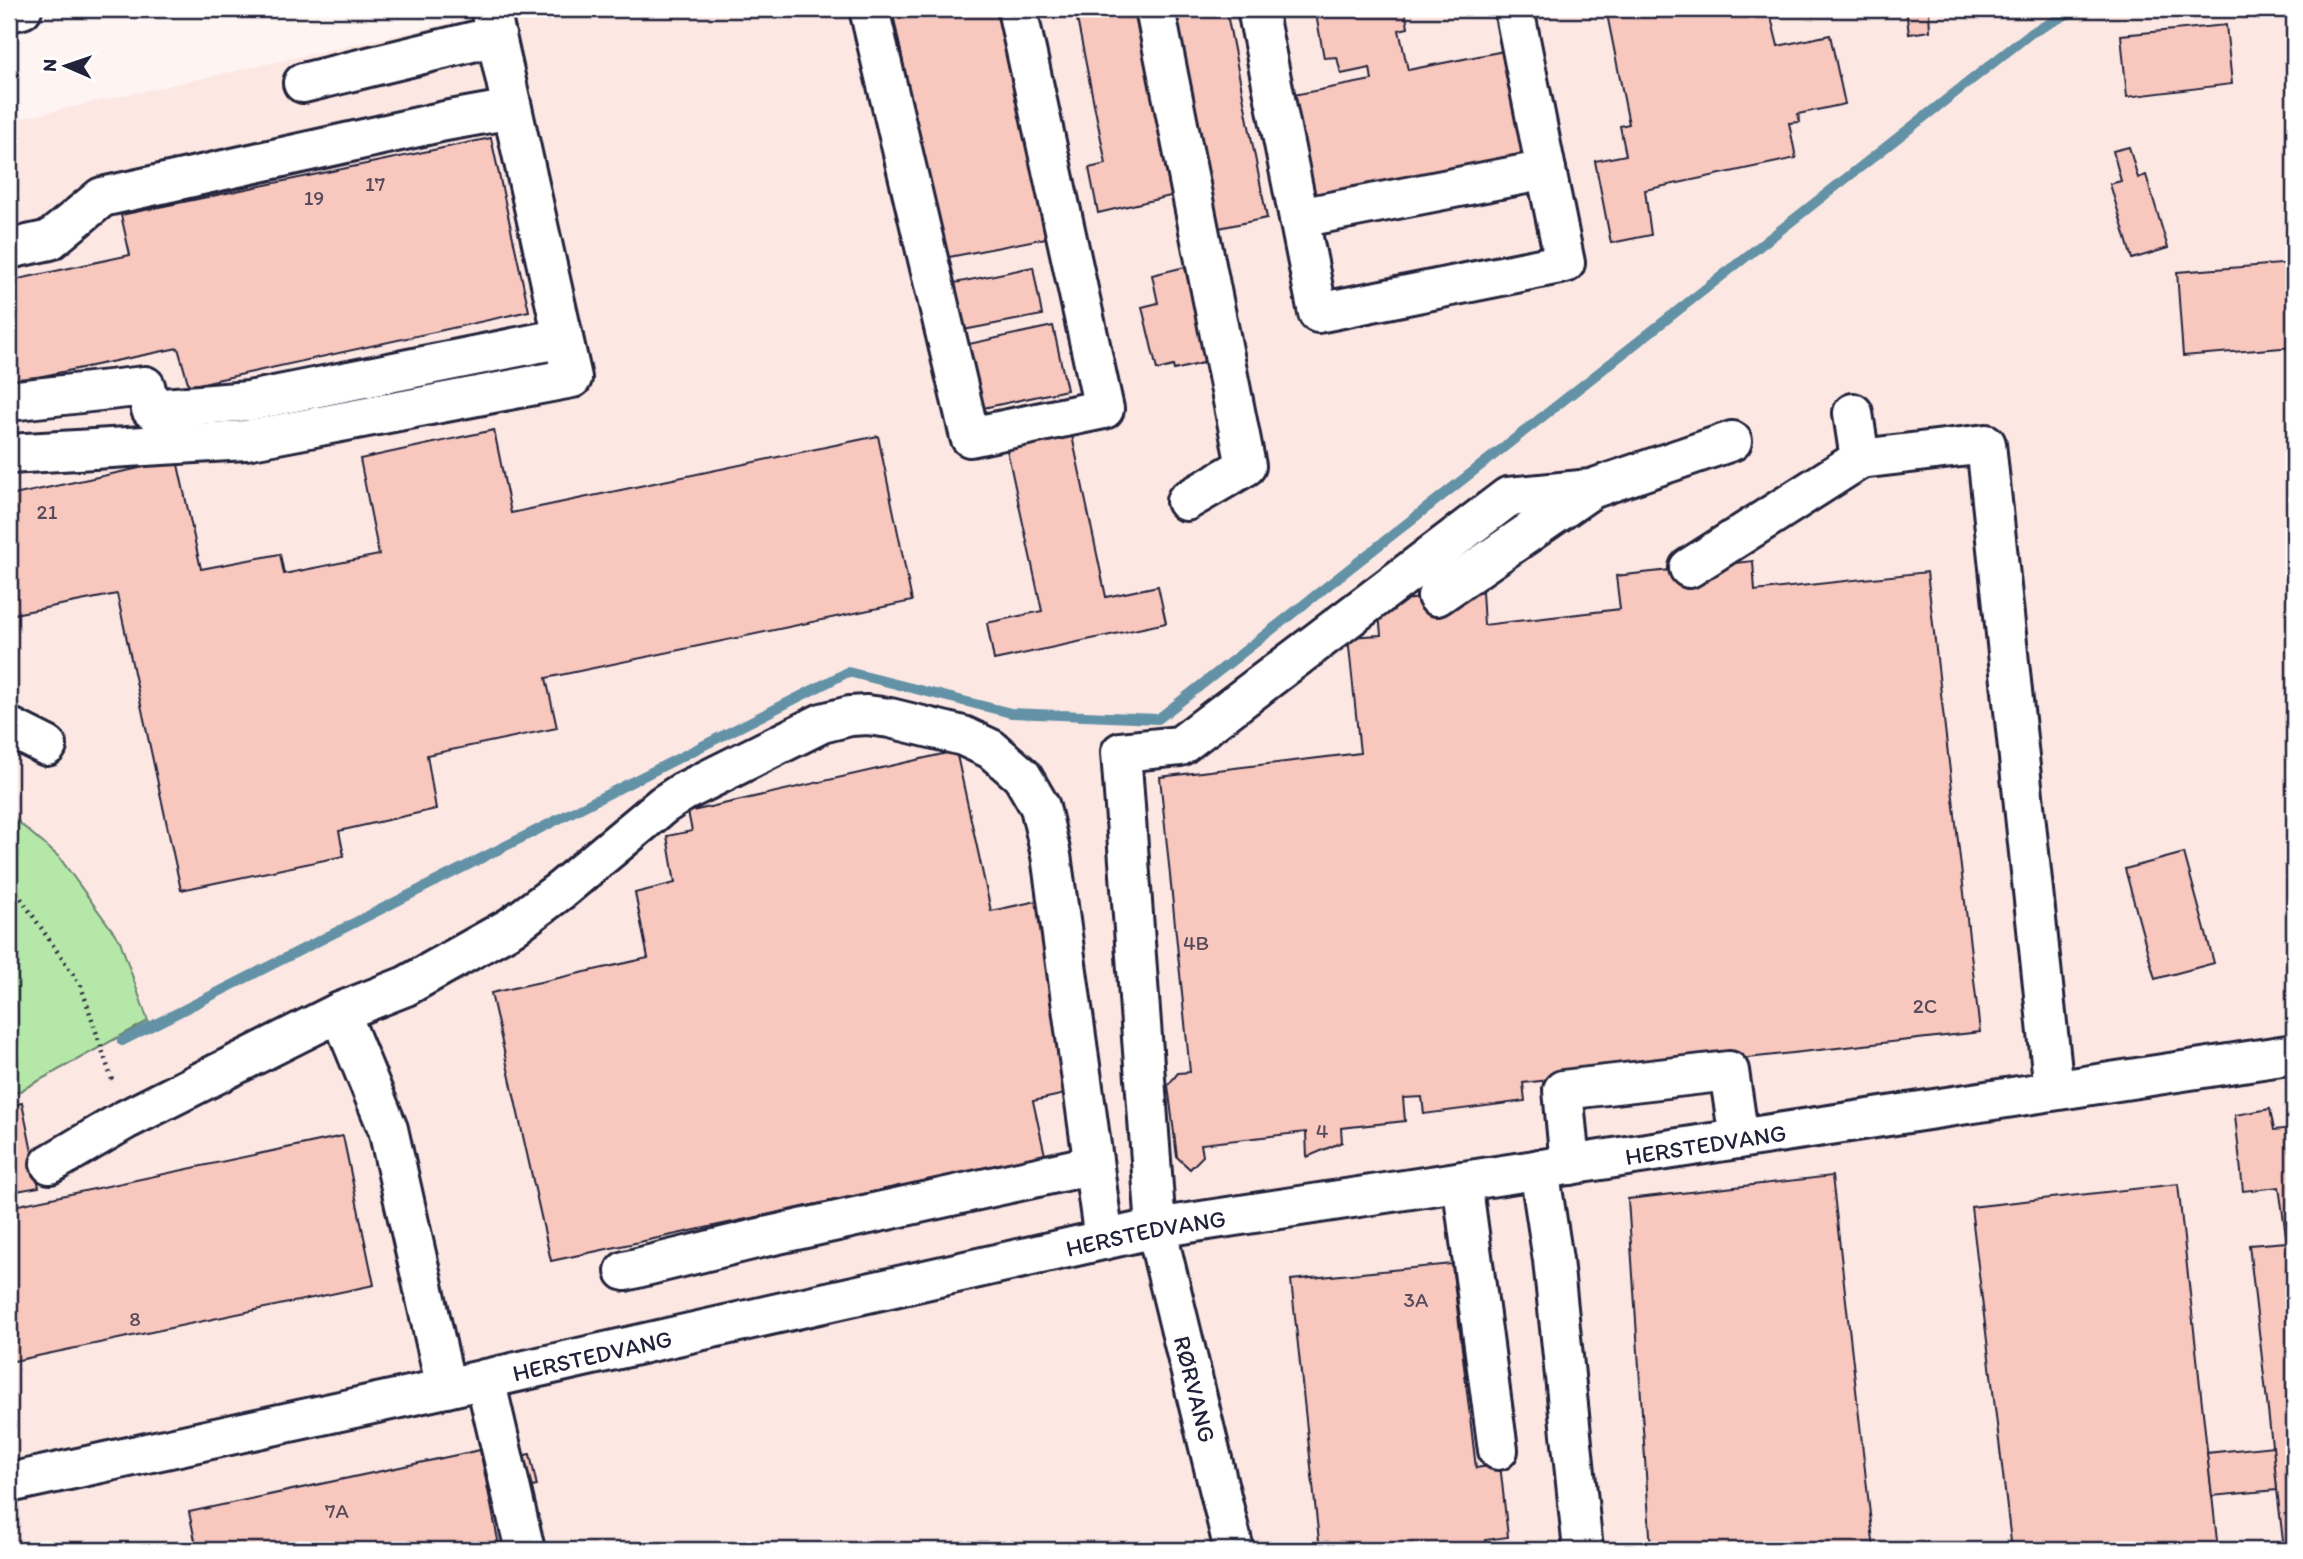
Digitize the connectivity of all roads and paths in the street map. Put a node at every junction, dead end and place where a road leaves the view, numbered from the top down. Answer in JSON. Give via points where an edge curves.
{"nodes":[{"id":1,"x":22,"y":9,"type":"edge"},
{"id":2,"x":869,"y":9,"type":"edge"},
{"id":3,"x":1017,"y":9,"type":"edge"},
{"id":4,"x":1155,"y":9,"type":"edge"},
{"id":5,"x":1257,"y":9,"type":"edge"},
{"id":6,"x":1514,"y":9,"type":"edge"},
{"id":7,"x":9,"y":12,"type":"edge"},
{"id":8,"x":493,"y":23,"type":"edge"},
{"id":9,"x":303,"y":83,"type":"dead end"},
{"id":10,"x":512,"y":109,"type":"junction"},
{"id":11,"x":1546,"y":170,"type":"junction"},
{"id":12,"x":1299,"y":218,"type":"junction"},
{"id":13,"x":9,"y":249,"type":"edge"},
{"id":14,"x":563,"y":338,"type":"junction"},
{"id":15,"x":9,"y":401,"type":"edge"},
{"id":16,"x":1853,"y":413,"type":"dead end"},
{"id":17,"x":1732,"y":441,"type":"dead end"},
{"id":18,"x":9,"y":454,"type":"edge"},
{"id":19,"x":1860,"y":459,"type":"junction"},
{"id":20,"x":1591,"y":489,"type":"junction"},
{"id":21,"x":1186,"y":501,"type":"dead end"},
{"id":22,"x":1689,"y":568,"type":"dead end"},
{"id":23,"x":1437,"y":596,"type":"dead end"},
{"id":24,"x":9,"y":727,"type":"edge"},
{"id":25,"x":47,"y":746,"type":"dead end"},
{"id":26,"x":9,"y":881,"type":"edge"},
{"id":27,"x":340,"y":1012,"type":"junction"},
{"id":28,"x":2294,"y":1054,"type":"edge"},
{"id":29,"x":2053,"y":1090,"type":"junction"},
{"id":30,"x":125,"y":1120,"type":"junction"},
{"id":31,"x":1739,"y":1139,"type":"junction"},
{"id":32,"x":50,"y":1164,"type":"dead end"},
{"id":33,"x":1092,"y":1165,"type":"junction"},
{"id":34,"x":1555,"y":1167,"type":"junction"},
{"id":35,"x":1462,"y":1181,"type":"junction"},
{"id":36,"x":1156,"y":1228,"type":"junction"},
{"id":37,"x":1104,"y":1240,"type":"junction"},
{"id":38,"x":625,"y":1271,"type":"dead end"},
{"id":39,"x":485,"y":1380,"type":"junction"},
{"id":40,"x":446,"y":1388,"type":"junction"},
{"id":41,"x":1498,"y":1450,"type":"dead end"},
{"id":42,"x":9,"y":1483,"type":"edge"},
{"id":43,"x":525,"y":1550,"type":"edge"},
{"id":44,"x":1234,"y":1550,"type":"edge"},
{"id":45,"x":1583,"y":1550,"type":"edge"}],
"edges":[{"from":1,"to":7,"type":"street"},
{"from":2,"to":3,"type":"street","via":[[970,437],[1104,409]]},
{"from":4,"to":21,"type":"street","via":[[1246,467]]},
{"from":5,"to":12,"type":"street"},
{"from":6,"to":11,"type":"street"},
{"from":8,"to":9,"type":"street"},
{"from":8,"to":10,"type":"street"},
{"from":10,"to":13,"type":"street","via":[[103,197],[50,240]]},
{"from":10,"to":14,"type":"street"},
{"from":11,"to":12,"type":"street"},
{"from":11,"to":12,"type":"street","via":[[1565,263],[1318,313]]},
{"from":14,"to":15,"type":"street","via":[[249,401],[151,409],[145,386]]},
{"from":14,"to":18,"type":"street","via":[[572,378],[246,440]]},
{"from":16,"to":19,"type":"street"},
{"from":17,"to":20,"type":"street"},
{"from":19,"to":22,"type":"street"},
{"from":19,"to":29,"type":"street","via":[[1986,444]]},
{"from":20,"to":23,"type":"street"},
{"from":20,"to":36,"type":"street","name":"RØRVANG","via":[[1508,497],[1180,746],[1121,752]]},
{"from":24,"to":25,"type":"street"},
{"from":26,"to":30,"type":"path","via":[[81,986]]},
{"from":27,"to":30,"type":"street"},
{"from":27,"to":33,"type":"street","via":[[406,986],[511,926],[683,792],[822,723],[859,715],[890,718],[963,736],[990,749],[1023,776],[1040,807],[1051,855]]},
{"from":27,"to":40,"type":"street","via":[[388,1129]]},
{"from":28,"to":29,"type":"street","name":"HERSTEDVANG"},
{"from":29,"to":31,"type":"street","name":"HERSTEDVANG"},
{"from":30,"to":32,"type":"street"},
{"from":31,"to":34,"type":"street","name":"HERSTEDVANG"},
{"from":31,"to":34,"type":"street","via":[[1729,1071],[1563,1090]]},
{"from":33,"to":37,"type":"street"},
{"from":33,"to":38,"type":"street"},
{"from":34,"to":35,"type":"street","name":"HERSTEDVANG"},
{"from":34,"to":45,"type":"street","via":[[1553,1259]]},
{"from":35,"to":36,"type":"street","name":"HERSTEDVANG"},
{"from":35,"to":41,"type":"street"},
{"from":36,"to":37,"type":"street","name":"HERSTEDVANG"},
{"from":36,"to":44,"type":"street","name":"RØRVANG"},
{"from":37,"to":39,"type":"street","name":"HERSTEDVANG"},
{"from":39,"to":40,"type":"street","name":"HERSTEDVANG"},
{"from":39,"to":43,"type":"street"},
{"from":40,"to":42,"type":"street","name":"HERSTEDVANG"}]}
